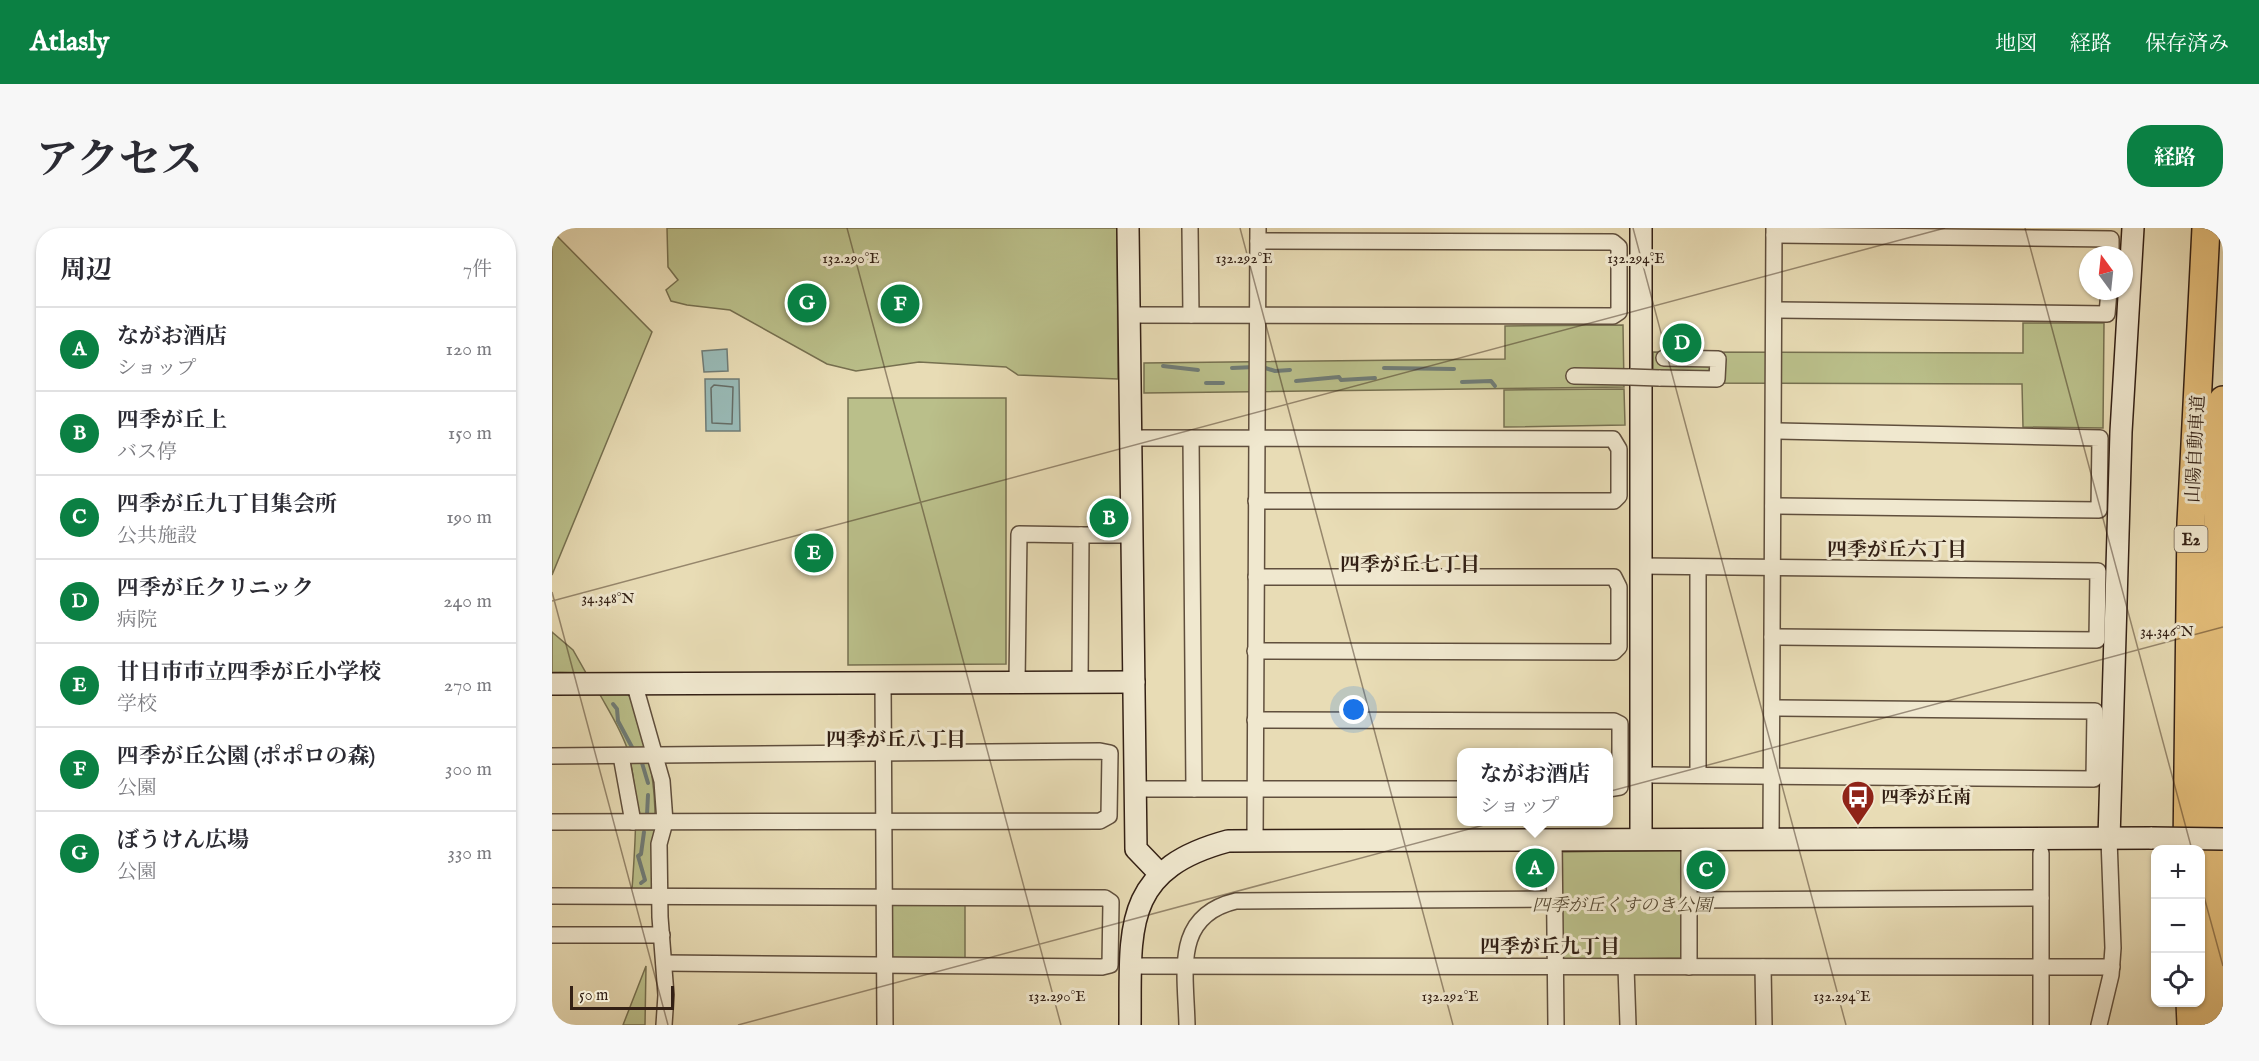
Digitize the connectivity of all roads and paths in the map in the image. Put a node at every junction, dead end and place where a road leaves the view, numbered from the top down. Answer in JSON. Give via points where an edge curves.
{"nodes":[{"id":1,"x":1128,"y":228,"type":"edge"},
{"id":2,"x":1190,"y":228,"type":"edge"},
{"id":3,"x":1641,"y":228,"type":"edge"},
{"id":4,"x":2133,"y":228,"type":"edge"},
{"id":5,"x":2206,"y":228,"type":"edge"},
{"id":6,"x":1774,"y":232,"type":"edge"},
{"id":7,"x":1258,"y":234,"type":"edge"},
{"id":8,"x":2112,"y":246,"type":"edge"},
{"id":9,"x":2108,"y":300,"type":"edge"},
{"id":10,"x":1775,"y":310,"type":"junction"},
{"id":11,"x":1129,"y":315,"type":"junction"},
{"id":12,"x":1191,"y":315,"type":"junction"},
{"id":13,"x":1257,"y":315,"type":"junction"},
{"id":14,"x":1664,"y":358,"type":"dead end"},
{"id":15,"x":1574,"y":376,"type":"dead end"},
{"id":16,"x":2223,"y":400,"type":"edge"},
{"id":17,"x":1774,"y":431,"type":"junction"},
{"id":18,"x":1130,"y":438,"type":"junction"},
{"id":19,"x":1191,"y":438,"type":"junction"},
{"id":20,"x":1257,"y":438,"type":"junction"},
{"id":21,"x":1256,"y":501,"type":"junction"},
{"id":22,"x":1773,"y":506,"type":"junction"},
{"id":23,"x":1081,"y":535,"type":"junction"},
{"id":24,"x":1122,"y":536,"type":"dead end"},
{"id":25,"x":1641,"y":566,"type":"junction"},
{"id":26,"x":1698,"y":567,"type":"junction"},
{"id":27,"x":1773,"y":568,"type":"junction"},
{"id":28,"x":1256,"y":576,"type":"junction"},
{"id":29,"x":1772,"y":637,"type":"junction"},
{"id":30,"x":1256,"y":651,"type":"junction"},
{"id":31,"x":1017,"y":682,"type":"junction"},
{"id":32,"x":1080,"y":682,"type":"junction"},
{"id":33,"x":1134,"y":682,"type":"junction"},
{"id":34,"x":883,"y":683,"type":"junction"},
{"id":35,"x":552,"y":684,"type":"edge"},
{"id":36,"x":637,"y":693,"type":"dead end"},
{"id":37,"x":1772,"y":708,"type":"junction"},
{"id":38,"x":1255,"y":720,"type":"junction"},
{"id":39,"x":884,"y":753,"type":"junction"},
{"id":40,"x":656,"y":755,"type":"junction"},
{"id":41,"x":552,"y":756,"type":"edge"},
{"id":42,"x":621,"y":756,"type":"junction"},
{"id":43,"x":1653,"y":775,"type":"dead end"},
{"id":44,"x":1698,"y":775,"type":"junction"},
{"id":45,"x":1771,"y":776,"type":"junction"},
{"id":46,"x":1613,"y":788,"type":"edge"},
{"id":47,"x":1144,"y":789,"type":"dead end"},
{"id":48,"x":1194,"y":789,"type":"junction"},
{"id":49,"x":1255,"y":789,"type":"junction"},
{"id":50,"x":1457,"y":789,"type":"edge"},
{"id":51,"x":552,"y":822,"type":"edge"},
{"id":52,"x":633,"y":822,"type":"junction"},
{"id":53,"x":665,"y":822,"type":"junction"},
{"id":54,"x":884,"y":822,"type":"junction"},
{"id":55,"x":1554,"y":839,"type":"junction"},
{"id":56,"x":1641,"y":839,"type":"junction"},
{"id":57,"x":2109,"y":839,"type":"junction"},
{"id":58,"x":1771,"y":840,"type":"junction"},
{"id":59,"x":2223,"y":840,"type":"edge"},
{"id":60,"x":1255,"y":841,"type":"junction"},
{"id":61,"x":2187,"y":845,"type":"edge"},
{"id":62,"x":1689,"y":849,"type":"dead end"},
{"id":63,"x":2041,"y":854,"type":"dead end"},
{"id":64,"x":1160,"y":873,"type":"junction"},
{"id":65,"x":552,"y":896,"type":"edge"},
{"id":66,"x":660,"y":896,"type":"junction"},
{"id":67,"x":884,"y":897,"type":"junction"},
{"id":68,"x":2041,"y":898,"type":"junction"},
{"id":69,"x":1554,"y":899,"type":"junction"},
{"id":70,"x":1689,"y":900,"type":"junction"},
{"id":71,"x":662,"y":934,"type":"junction"},
{"id":72,"x":552,"y":935,"type":"edge"},
{"id":73,"x":664,"y":963,"type":"junction"},
{"id":74,"x":885,"y":965,"type":"junction"},
{"id":75,"x":1131,"y":966,"type":"junction"},
{"id":76,"x":1186,"y":966,"type":"junction"},
{"id":77,"x":1555,"y":967,"type":"junction"},
{"id":78,"x":1626,"y":967,"type":"junction"},
{"id":79,"x":1689,"y":967,"type":"junction"},
{"id":80,"x":1763,"y":967,"type":"junction"},
{"id":81,"x":2041,"y":967,"type":"junction"},
{"id":82,"x":2112,"y":968,"type":"junction"},
{"id":83,"x":2190,"y":1007,"type":"edge"},
{"id":84,"x":664,"y":1025,"type":"edge"},
{"id":85,"x":885,"y":1025,"type":"edge"},
{"id":86,"x":1130,"y":1025,"type":"edge"},
{"id":87,"x":1187,"y":1025,"type":"edge"},
{"id":88,"x":1556,"y":1025,"type":"edge"},
{"id":89,"x":1628,"y":1025,"type":"edge"},
{"id":90,"x":1764,"y":1025,"type":"edge"},
{"id":91,"x":2041,"y":1025,"type":"edge"},
{"id":92,"x":2099,"y":1025,"type":"edge"},
{"id":93,"x":2191,"y":1025,"type":"edge"},
{"id":94,"x":2215,"y":1025,"type":"edge"}],
"edges":[{"from":1,"to":11,"type":"street"},
{"from":2,"to":12,"type":"street"},
{"from":3,"to":25,"type":"street"},
{"from":4,"to":57,"type":"street","via":[[2121,432]]},
{"from":5,"to":61,"type":"highway","name":"山陽自動車道","number":"E2","via":[[2191,523]]},
{"from":6,"to":8,"type":"street","via":[[2112,239]]},
{"from":6,"to":10,"type":"street"},
{"from":7,"to":13,"type":"street"},
{"from":7,"to":13,"type":"street","via":[[1613,242],[1619,247],[1619,312],[1613,316]]},
{"from":9,"to":10,"type":"street","via":[[2107,314]]},
{"from":10,"to":17,"type":"street"},
{"from":11,"to":12,"type":"street"},
{"from":11,"to":18,"type":"street"},
{"from":12,"to":13,"type":"street"},
{"from":13,"to":20,"type":"street"},
{"from":14,"to":15,"type":"street","bridge":true,"via":[[1718,359],[1717,379]]},
{"from":16,"to":94,"type":"highway","name":"山陽自動車道","number":"E2","via":[[2211,815]]},
{"from":17,"to":22,"type":"street"},
{"from":17,"to":22,"type":"street","via":[[2100,438],[2099,510]]},
{"from":18,"to":19,"type":"street"},
{"from":18,"to":33,"type":"street"},
{"from":19,"to":20,"type":"street"},
{"from":19,"to":48,"type":"street"},
{"from":20,"to":21,"type":"street"},
{"from":20,"to":21,"type":"street","via":[[1613,439],[1619,449],[1619,496],[1614,501]]},
{"from":21,"to":28,"type":"street"},
{"from":22,"to":27,"type":"street"},
{"from":23,"to":24,"type":"street"},
{"from":23,"to":31,"type":"street","via":[[1019,534]]},
{"from":23,"to":32,"type":"street"},
{"from":25,"to":26,"type":"street"},
{"from":25,"to":56,"type":"street"},
{"from":26,"to":27,"type":"street"},
{"from":26,"to":44,"type":"street"},
{"from":27,"to":29,"type":"street"},
{"from":27,"to":29,"type":"street","via":[[2098,571],[2097,640]]},
{"from":28,"to":30,"type":"street"},
{"from":28,"to":30,"type":"street","via":[[1614,577],[1620,586],[1620,647],[1614,652]]},
{"from":29,"to":37,"type":"street"},
{"from":30,"to":38,"type":"street"},
{"from":31,"to":32,"type":"street"},
{"from":31,"to":34,"type":"street"},
{"from":32,"to":33,"type":"street"},
{"from":33,"to":64,"type":"street","via":[[1136,849]]},
{"from":34,"to":35,"type":"street"},
{"from":34,"to":39,"type":"street"},
{"from":36,"to":40,"type":"street"},
{"from":37,"to":45,"type":"street"},
{"from":37,"to":45,"type":"street","via":[[2095,711],[2094,779]]},
{"from":38,"to":46,"type":"street","via":[[1614,721],[1620,724],[1620,787]]},
{"from":38,"to":49,"type":"street"},
{"from":39,"to":40,"type":"street"},
{"from":39,"to":54,"type":"street"},
{"from":39,"to":54,"type":"street","via":[[1110,753],[1109,816],[1100,821]]},
{"from":40,"to":42,"type":"street"},
{"from":40,"to":53,"type":"street"},
{"from":41,"to":42,"type":"street"},
{"from":42,"to":52,"type":"street"},
{"from":43,"to":44,"type":"street"},
{"from":44,"to":45,"type":"street"},
{"from":45,"to":58,"type":"street"},
{"from":47,"to":48,"type":"street"},
{"from":48,"to":49,"type":"street"},
{"from":49,"to":50,"type":"street"},
{"from":49,"to":60,"type":"street"},
{"from":51,"to":52,"type":"street"},
{"from":52,"to":53,"type":"street"},
{"from":53,"to":54,"type":"street"},
{"from":53,"to":66,"type":"street","via":[[659,844]]},
{"from":54,"to":67,"type":"street"},
{"from":55,"to":56,"type":"street"},
{"from":55,"to":60,"type":"street"},
{"from":55,"to":69,"type":"street"},
{"from":56,"to":58,"type":"street"},
{"from":57,"to":58,"type":"street"},
{"from":57,"to":59,"type":"street","bridge":true},
{"from":57,"to":82,"type":"street"},
{"from":60,"to":64,"type":"street","via":[[1228,841],[1201,848]]},
{"from":62,"to":70,"type":"street"},
{"from":63,"to":68,"type":"street"},
{"from":64,"to":75,"type":"street","via":[[1136,914]]},
{"from":65,"to":66,"type":"street"},
{"from":66,"to":67,"type":"street"},
{"from":66,"to":71,"type":"street"},
{"from":67,"to":74,"type":"street"},
{"from":67,"to":74,"type":"street","via":[[1106,898],[1112,902],[1110,965]]},
{"from":68,"to":70,"type":"street"},
{"from":68,"to":81,"type":"street"},
{"from":69,"to":76,"type":"street","via":[[1236,901],[1206,913],[1196,924],[1188,939]]},
{"from":69,"to":77,"type":"street"},
{"from":70,"to":79,"type":"street"},
{"from":71,"to":72,"type":"street"},
{"from":71,"to":73,"type":"street"},
{"from":73,"to":74,"type":"street"},
{"from":73,"to":84,"type":"street"},
{"from":74,"to":85,"type":"street"},
{"from":75,"to":76,"type":"street"},
{"from":75,"to":86,"type":"street"},
{"from":76,"to":77,"type":"street"},
{"from":76,"to":87,"type":"street"},
{"from":77,"to":78,"type":"street"},
{"from":77,"to":88,"type":"street"},
{"from":78,"to":79,"type":"street"},
{"from":78,"to":89,"type":"street"},
{"from":79,"to":80,"type":"street"},
{"from":80,"to":81,"type":"street"},
{"from":80,"to":90,"type":"street"},
{"from":81,"to":82,"type":"street"},
{"from":81,"to":91,"type":"street"},
{"from":82,"to":92,"type":"street"},
{"from":83,"to":93,"type":"highway"}]}
